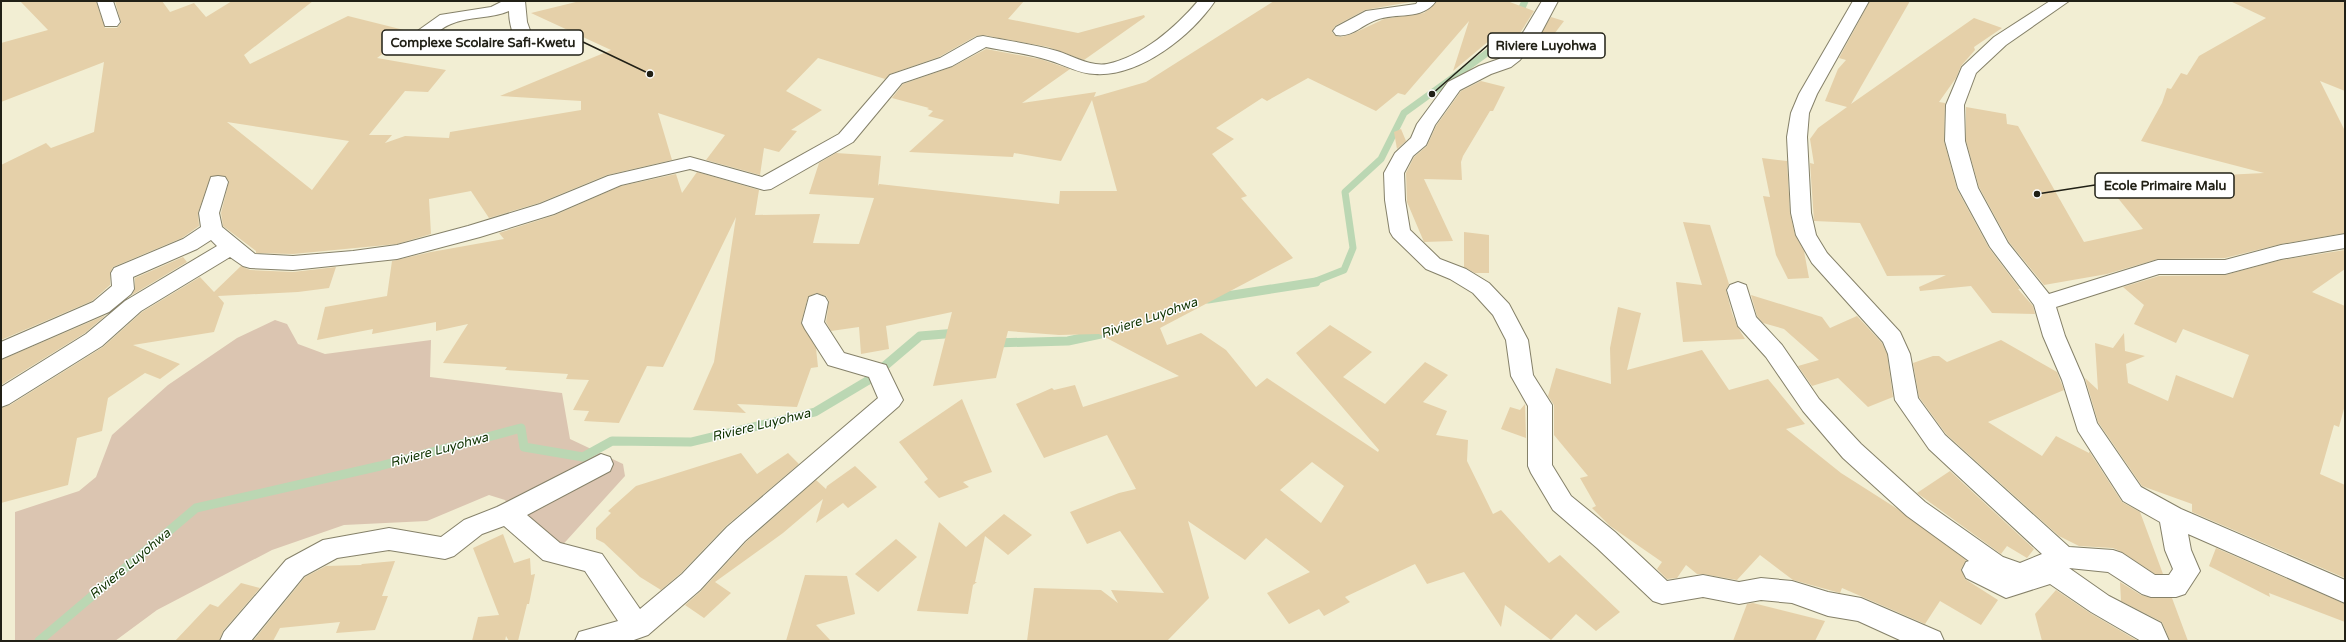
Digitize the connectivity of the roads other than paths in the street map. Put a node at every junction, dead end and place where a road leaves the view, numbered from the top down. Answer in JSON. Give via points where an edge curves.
{"nodes":[{"id":1,"x":105,"y":1,"type":"edge"},
{"id":2,"x":1207,"y":1,"type":"edge"},
{"id":3,"x":1428,"y":1,"type":"edge"},
{"id":4,"x":1550,"y":1,"type":"edge"},
{"id":5,"x":1861,"y":1,"type":"edge"},
{"id":6,"x":2061,"y":1,"type":"edge"},
{"id":7,"x":111,"y":22,"type":"dead end"},
{"id":8,"x":1342,"y":31,"type":"dead end"},
{"id":9,"x":418,"y":37,"type":"dead end"},
{"id":10,"x":526,"y":44,"type":"dead end"},
{"id":11,"x":218,"y":182,"type":"dead end"},
{"id":12,"x":212,"y":230,"type":"junction"},
{"id":13,"x":2345,"y":241,"type":"edge"},
{"id":14,"x":231,"y":247,"type":"junction"},
{"id":15,"x":1738,"y":290,"type":"dead end"},
{"id":16,"x":817,"y":302,"type":"dead end"},
{"id":17,"x":2044,"y":303,"type":"junction"},
{"id":18,"x":1,"y":351,"type":"edge"},
{"id":19,"x":1,"y":398,"type":"edge"},
{"id":20,"x":601,"y":464,"type":"dead end"},
{"id":21,"x":506,"y":514,"type":"junction"},
{"id":22,"x":2172,"y":516,"type":"junction"},
{"id":23,"x":2063,"y":556,"type":"junction"},
{"id":24,"x":1994,"y":565,"type":"junction"},
{"id":25,"x":2345,"y":592,"type":"edge"},
{"id":26,"x":638,"y":627,"type":"junction"},
{"id":27,"x":234,"y":641,"type":"edge"},
{"id":28,"x":589,"y":641,"type":"edge"},
{"id":29,"x":1930,"y":641,"type":"edge"},
{"id":30,"x":2155,"y":641,"type":"edge"}],
"edges":[{"from":1,"to":7,"type":"street"},
{"from":2,"to":14,"type":"street","via":[[1170,40],[1133,60],[1109,69],[1093,68],[1051,55],[983,41],[946,62],[896,79],[846,138],[764,184],[690,163],[615,180],[547,209],[397,252],[294,263],[250,261]]},
{"from":3,"to":8,"type":"street","via":[[1421,8],[1372,15]]},
{"from":4,"to":29,"type":"street","via":[[1532,33],[1514,56],[1505,63],[1484,70],[1454,86],[1426,124],[1419,141],[1405,153],[1394,173],[1400,232],[1433,264],[1458,274],[1481,288],[1501,310],[1517,340],[1522,376],[1540,406],[1540,466],[1562,503],[1606,540],[1662,594],[1703,586],[1739,593],[1761,589],[1792,592],[1828,604],[1861,610]]},
{"from":5,"to":23,"type":"street","via":[[1800,113],[1797,137],[1801,213],[1806,235],[1819,258],[1892,338],[1899,354],[1907,400],[1937,442]]},
{"from":6,"to":17,"type":"street","via":[[2000,41],[1968,71],[1955,105],[1955,141],[1968,188],[2000,247]]},
{"from":9,"to":10,"type":"street","via":[[446,19],[495,11],[517,1],[518,22]]},
{"from":11,"to":12,"type":"street","via":[[209,212]]},
{"from":12,"to":14,"type":"street"},
{"from":12,"to":18,"type":"street","via":[[190,244],[122,274],[123,289],[101,307]]},
{"from":13,"to":17,"type":"street","via":[[2281,252],[2225,267],[2158,267]]},
{"from":14,"to":19,"type":"street","via":[[133,306],[94,340]]},
{"from":15,"to":24,"type":"street","via":[[1746,320],[1774,351],[1811,405],[1852,451],[1916,509]]},
{"from":16,"to":26,"type":"street","via":[[813,323],[836,359],[878,371],[891,400],[736,534],[691,582]]},
{"from":17,"to":22,"type":"street","via":[[2054,336],[2073,380],[2086,425],[2132,494]]},
{"from":20,"to":21,"type":"street"},
{"from":21,"to":26,"type":"street","via":[[552,552],[593,562]]},
{"from":21,"to":27,"type":"street","via":[[474,527],[445,548],[389,539],[332,548],[295,568]]},
{"from":22,"to":23,"type":"street","via":[[2178,550],[2186,571],[2176,586],[2151,586],[2113,561]]},
{"from":22,"to":25,"type":"street"},
{"from":23,"to":24,"type":"street","via":[[2021,575]]},
{"from":24,"to":30,"type":"street","via":[[1974,570],[2006,587],[2053,572],[2100,604],[2151,631]]},
{"from":26,"to":28,"type":"street"}]}
